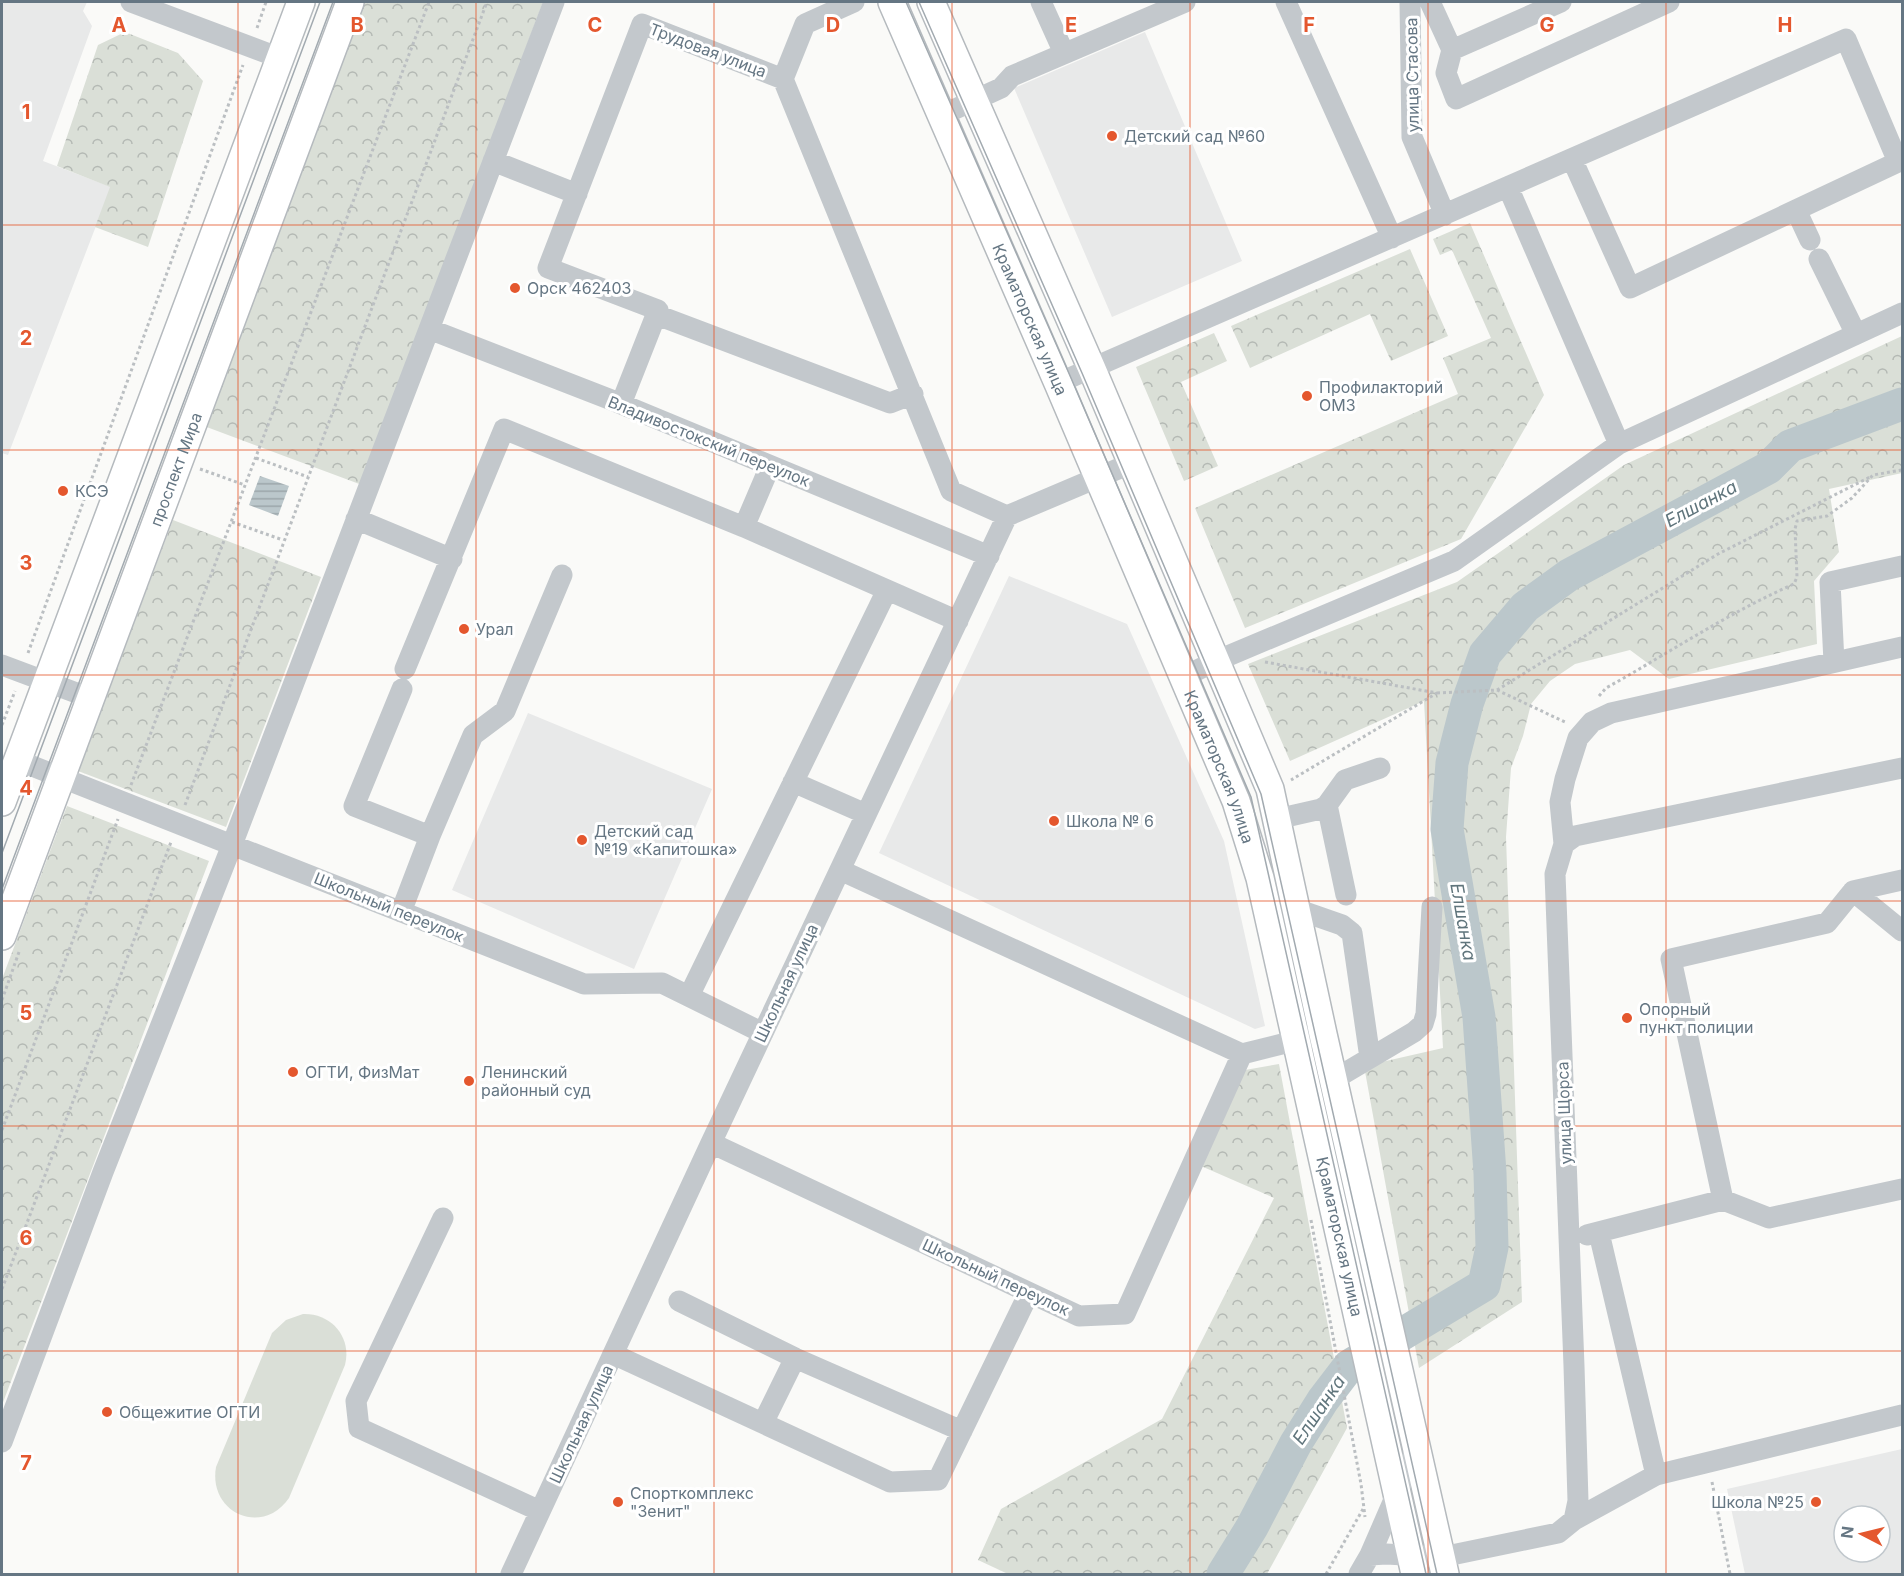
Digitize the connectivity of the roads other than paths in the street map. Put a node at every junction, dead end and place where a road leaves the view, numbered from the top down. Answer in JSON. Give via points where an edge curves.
{"nodes":[{"id":1,"x":131,"y":2,"type":"edge"},
{"id":2,"x":301,"y":2,"type":"edge"},
{"id":3,"x":350,"y":2,"type":"edge"},
{"id":4,"x":554,"y":2,"type":"edge"},
{"id":5,"x":854,"y":2,"type":"edge"},
{"id":6,"x":892,"y":2,"type":"edge"},
{"id":7,"x":931,"y":2,"type":"edge"},
{"id":8,"x":1041,"y":2,"type":"edge"},
{"id":9,"x":1185,"y":2,"type":"edge"},
{"id":10,"x":1286,"y":2,"type":"edge"},
{"id":11,"x":1410,"y":2,"type":"edge"},
{"id":12,"x":1430,"y":2,"type":"edge"},
{"id":13,"x":1561,"y":2,"type":"edge"},
{"id":14,"x":1669,"y":2,"type":"edge"},
{"id":15,"x":1452,"y":50,"type":"junction"},
{"id":16,"x":1064,"y":53,"type":"junction"},
{"id":17,"x":280,"y":58,"type":"junction"},
{"id":18,"x":783,"y":79,"type":"junction"},
{"id":19,"x":975,"y":101,"type":"junction"},
{"id":20,"x":942,"y":115,"type":"junction"},
{"id":21,"x":1572,"y":159,"type":"junction"},
{"id":22,"x":493,"y":161,"type":"junction"},
{"id":23,"x":1508,"y":187,"type":"junction"},
{"id":24,"x":577,"y":194,"type":"junction"},
{"id":25,"x":1796,"y":210,"type":"junction"},
{"id":26,"x":1445,"y":215,"type":"junction"},
{"id":27,"x":1392,"y":238,"type":"junction"},
{"id":28,"x":1902,"y":312,"type":"edge"},
{"id":29,"x":657,"y":315,"type":"junction"},
{"id":30,"x":429,"y":329,"type":"junction"},
{"id":31,"x":1856,"y":334,"type":"junction"},
{"id":32,"x":1092,"y":369,"type":"junction"},
{"id":33,"x":1058,"y":383,"type":"junction"},
{"id":34,"x":913,"y":394,"type":"junction"},
{"id":35,"x":621,"y":404,"type":"junction"},
{"id":36,"x":1619,"y":444,"type":"junction"},
{"id":37,"x":1132,"y":463,"type":"junction"},
{"id":38,"x":770,"y":466,"type":"junction"},
{"id":39,"x":1098,"y":477,"type":"junction"},
{"id":40,"x":1007,"y":516,"type":"junction"},
{"id":41,"x":356,"y":519,"type":"junction"},
{"id":42,"x":744,"y":527,"type":"junction"},
{"id":43,"x":989,"y":556,"type":"junction"},
{"id":44,"x":452,"y":559,"type":"junction"},
{"id":45,"x":1902,"y":566,"type":"edge"},
{"id":46,"x":562,"y":575,"type":"dead end"},
{"id":47,"x":887,"y":590,"type":"junction"},
{"id":48,"x":958,"y":621,"type":"junction"},
{"id":49,"x":1902,"y":647,"type":"edge"},
{"id":50,"x":1215,"y":661,"type":"junction"},
{"id":51,"x":1834,"y":662,"type":"junction"},
{"id":52,"x":2,"y":665,"type":"edge"},
{"id":53,"x":1183,"y":677,"type":"junction"},
{"id":54,"x":46,"y":682,"type":"junction"},
{"id":55,"x":90,"y":698,"type":"junction"},
{"id":56,"x":17,"y":760,"type":"junction"},
{"id":57,"x":1380,"y":768,"type":"dead end"},
{"id":58,"x":1902,"y":768,"type":"edge"},
{"id":59,"x":61,"y":777,"type":"junction"},
{"id":60,"x":793,"y":782,"type":"junction"},
{"id":61,"x":2,"y":802,"type":"edge"},
{"id":62,"x":1327,"y":805,"type":"junction"},
{"id":63,"x":866,"y":814,"type":"junction"},
{"id":64,"x":1277,"y":819,"type":"junction"},
{"id":65,"x":430,"y":836,"type":"junction"},
{"id":66,"x":1564,"y":844,"type":"junction"},
{"id":67,"x":232,"y":845,"type":"junction"},
{"id":68,"x":840,"y":870,"type":"junction"},
{"id":69,"x":1902,"y":880,"type":"edge"},
{"id":70,"x":1853,"y":891,"type":"junction"},
{"id":71,"x":1346,"y":895,"type":"dead end"},
{"id":72,"x":1432,"y":907,"type":"dead end"},
{"id":73,"x":1296,"y":909,"type":"junction"},
{"id":74,"x":401,"y":912,"type":"junction"},
{"id":75,"x":1902,"y":931,"type":"edge"},
{"id":76,"x":2,"y":936,"type":"edge"},
{"id":77,"x":689,"y":996,"type":"junction"},
{"id":78,"x":763,"y":1033,"type":"junction"},
{"id":79,"x":1323,"y":1034,"type":"junction"},
{"id":80,"x":1296,"y":1040,"type":"junction"},
{"id":81,"x":1242,"y":1054,"type":"junction"},
{"id":82,"x":1370,"y":1058,"type":"junction"},
{"id":83,"x":1333,"y":1080,"type":"junction"},
{"id":84,"x":711,"y":1143,"type":"junction"},
{"id":85,"x":1902,"y":1189,"type":"edge"},
{"id":86,"x":1723,"y":1200,"type":"junction"},
{"id":87,"x":443,"y":1218,"type":"dead end"},
{"id":88,"x":1599,"y":1233,"type":"junction"},
{"id":89,"x":1569,"y":1238,"type":"junction"},
{"id":90,"x":1029,"y":1293,"type":"junction"},
{"id":91,"x":679,"y":1301,"type":"dead end"},
{"id":92,"x":613,"y":1354,"type":"junction"},
{"id":93,"x":795,"y":1358,"type":"junction"},
{"id":94,"x":1902,"y":1415,"type":"edge"},
{"id":95,"x":763,"y":1423,"type":"junction"},
{"id":96,"x":962,"y":1431,"type":"junction"},
{"id":97,"x":2,"y":1443,"type":"edge"},
{"id":98,"x":1416,"y":1449,"type":"junction"},
{"id":99,"x":1656,"y":1475,"type":"junction"},
{"id":100,"x":1397,"y":1489,"type":"junction"},
{"id":101,"x":540,"y":1511,"type":"junction"},
{"id":102,"x":1574,"y":1520,"type":"junction"},
{"id":103,"x":1370,"y":1555,"type":"junction"},
{"id":104,"x":1413,"y":1565,"type":"edge"},
{"id":105,"x":1443,"y":1566,"type":"edge"},
{"id":106,"x":511,"y":1575,"type":"edge"},
{"id":107,"x":1359,"y":1575,"type":"edge"}],
"edges":[{"from":1,"to":17,"type":"street"},
{"from":2,"to":17,"type":"main road"},
{"from":3,"to":55,"type":"main road","name":"проспект Мира"},
{"from":4,"to":22,"type":"street"},
{"from":5,"to":18,"type":"street","via":[[805,24]]},
{"from":6,"to":20,"type":"main road","name":"Краматорская улица"},
{"from":7,"to":19,"type":"main road","name":"Краматорская улица"},
{"from":8,"to":16,"type":"street"},
{"from":9,"to":16,"type":"street"},
{"from":10,"to":27,"type":"street"},
{"from":11,"to":26,"type":"street","name":"улица Стасова","via":[[1412,137]]},
{"from":12,"to":15,"type":"street"},
{"from":13,"to":15,"type":"street"},
{"from":14,"to":15,"type":"street","via":[[1456,99],[1446,73]]},
{"from":16,"to":19,"type":"street","via":[[1012,76],[1001,88]]},
{"from":17,"to":54,"type":"main road"},
{"from":18,"to":24,"type":"street","name":"Трудовая улица","via":[[642,24]]},
{"from":18,"to":34,"type":"street","name":"Трудовая улица"},
{"from":19,"to":20,"type":"street"},
{"from":19,"to":32,"type":"main road","name":"Краматорская улица"},
{"from":20,"to":33,"type":"main road","name":"Краматорская улица"},
{"from":21,"to":23,"type":"street"},
{"from":21,"to":25,"type":"street","via":[[1630,288]]},
{"from":21,"to":25,"type":"street","via":[[1846,39],[1898,162]]},
{"from":22,"to":24,"type":"street"},
{"from":22,"to":30,"type":"street"},
{"from":23,"to":26,"type":"street"},
{"from":23,"to":36,"type":"street"},
{"from":24,"to":29,"type":"street","name":"Трудовая улица","via":[[548,268],[658,310]]},
{"from":25,"to":31,"type":"street"},
{"from":26,"to":27,"type":"street"},
{"from":27,"to":32,"type":"street"},
{"from":28,"to":31,"type":"street"},
{"from":29,"to":34,"type":"street","via":[[890,403]]},
{"from":29,"to":35,"type":"street"},
{"from":30,"to":35,"type":"street","name":"Владивостокский переулок"},
{"from":30,"to":41,"type":"street"},
{"from":31,"to":36,"type":"street"},
{"from":32,"to":33,"type":"street"},
{"from":32,"to":37,"type":"main road","name":"Краматорская улица"},
{"from":33,"to":39,"type":"main road","name":"Краматорская улица"},
{"from":34,"to":40,"type":"street","name":"Трудовая улица","via":[[951,491]]},
{"from":35,"to":38,"type":"street","name":"Владивостокский переулок"},
{"from":36,"to":50,"type":"street","via":[[1454,561]]},
{"from":37,"to":39,"type":"street"},
{"from":37,"to":50,"type":"main road","name":"Краматорская улица"},
{"from":38,"to":42,"type":"street"},
{"from":38,"to":43,"type":"street","name":"Владивостокский переулок"},
{"from":39,"to":40,"type":"street"},
{"from":39,"to":53,"type":"main road","name":"Краматорская улица"},
{"from":40,"to":43,"type":"street","name":"Школьная улица"},
{"from":41,"to":44,"type":"street"},
{"from":41,"to":67,"type":"street"},
{"from":42,"to":44,"type":"street","via":[[504,429]]},
{"from":42,"to":47,"type":"street"},
{"from":43,"to":48,"type":"street","name":"Школьная улица"},
{"from":44,"to":65,"type":"street","via":[[354,806]]},
{"from":45,"to":51,"type":"street","via":[[1830,582]]},
{"from":46,"to":65,"type":"street","via":[[505,711],[473,735]]},
{"from":47,"to":48,"type":"street"},
{"from":47,"to":60,"type":"street"},
{"from":48,"to":63,"type":"street","name":"Школьная улица"},
{"from":49,"to":51,"type":"street"},
{"from":50,"to":53,"type":"street"},
{"from":50,"to":64,"type":"main road","name":"Краматорская улица","via":[[1270,789]]},
{"from":51,"to":66,"type":"street","via":[[1611,713],[1592,722],[1578,738],[1565,778],[1560,802]]},
{"from":52,"to":54,"type":"street"},
{"from":53,"to":80,"type":"main road","name":"Краматорская улица","via":[[1236,801],[1260,878]]},
{"from":54,"to":55,"type":"street"},
{"from":54,"to":56,"type":"main road"},
{"from":55,"to":59,"type":"main road","name":"проспект Мира"},
{"from":56,"to":59,"type":"street","name":"Школьный переулок"},
{"from":56,"to":61,"type":"main road"},
{"from":57,"to":62,"type":"street","via":[[1345,780]]},
{"from":58,"to":66,"type":"street","via":[[1575,836]]},
{"from":59,"to":67,"type":"street","name":"Школьный переулок"},
{"from":59,"to":76,"type":"main road","name":"проспект Мира"},
{"from":60,"to":63,"type":"street"},
{"from":60,"to":77,"type":"street"},
{"from":62,"to":64,"type":"street"},
{"from":62,"to":71,"type":"street"},
{"from":63,"to":68,"type":"street","name":"Школьная улица"},
{"from":64,"to":73,"type":"main road","name":"Краматорская улица"},
{"from":65,"to":74,"type":"street"},
{"from":66,"to":89,"type":"street","name":"улица Щорса","via":[[1555,874]]},
{"from":67,"to":74,"type":"street","name":"Школьный переулок"},
{"from":67,"to":97,"type":"street"},
{"from":68,"to":78,"type":"street","name":"Школьная улица"},
{"from":68,"to":81,"type":"street"},
{"from":69,"to":70,"type":"street"},
{"from":70,"to":75,"type":"street"},
{"from":70,"to":86,"type":"street","via":[[1827,923],[1671,959]]},
{"from":72,"to":82,"type":"street","via":[[1423,1024]]},
{"from":73,"to":79,"type":"main road","name":"Краматорская улица"},
{"from":73,"to":82,"type":"street","via":[[1342,925],[1352,933]]},
{"from":74,"to":77,"type":"street","name":"Школьный переулок","via":[[584,984],[662,983]]},
{"from":77,"to":78,"type":"street","name":"Школьный переулок"},
{"from":78,"to":84,"type":"street","name":"Школьная улица"},
{"from":79,"to":80,"type":"street"},
{"from":79,"to":83,"type":"main road","name":"Краматорская улица"},
{"from":80,"to":81,"type":"street"},
{"from":80,"to":100,"type":"main road","name":"Краматорская улица"},
{"from":81,"to":90,"type":"street","name":"Школьный переулок","via":[[1125,1314],[1078,1316]]},
{"from":82,"to":83,"type":"street"},
{"from":83,"to":98,"type":"main road","name":"Краматорская улица"},
{"from":84,"to":90,"type":"street","name":"Школьный переулок"},
{"from":84,"to":92,"type":"street","name":"Школьная улица"},
{"from":85,"to":86,"type":"street","via":[[1769,1218]]},
{"from":86,"to":88,"type":"street"},
{"from":87,"to":101,"type":"street","via":[[356,1401],[359,1428]]},
{"from":88,"to":89,"type":"street"},
{"from":88,"to":99,"type":"street"},
{"from":89,"to":102,"type":"street","name":"улица Щорса","via":[[1578,1501]]},
{"from":90,"to":96,"type":"street"},
{"from":91,"to":93,"type":"street"},
{"from":92,"to":95,"type":"street"},
{"from":92,"to":101,"type":"street","name":"Школьная улица"},
{"from":93,"to":95,"type":"street"},
{"from":93,"to":96,"type":"street"},
{"from":94,"to":99,"type":"street"},
{"from":95,"to":96,"type":"street","via":[[890,1482],[938,1480]]},
{"from":98,"to":100,"type":"street"},
{"from":98,"to":105,"type":"main road","name":"Краматорская улица"},
{"from":99,"to":102,"type":"street"},
{"from":100,"to":103,"type":"street"},
{"from":100,"to":104,"type":"main road","name":"Краматорская улица"},
{"from":101,"to":106,"type":"street","name":"Школьная улица"},
{"from":102,"to":105,"type":"street","via":[[1557,1533]]},
{"from":103,"to":104,"type":"street"},
{"from":103,"to":107,"type":"street"},
{"from":104,"to":105,"type":"street"}]}
